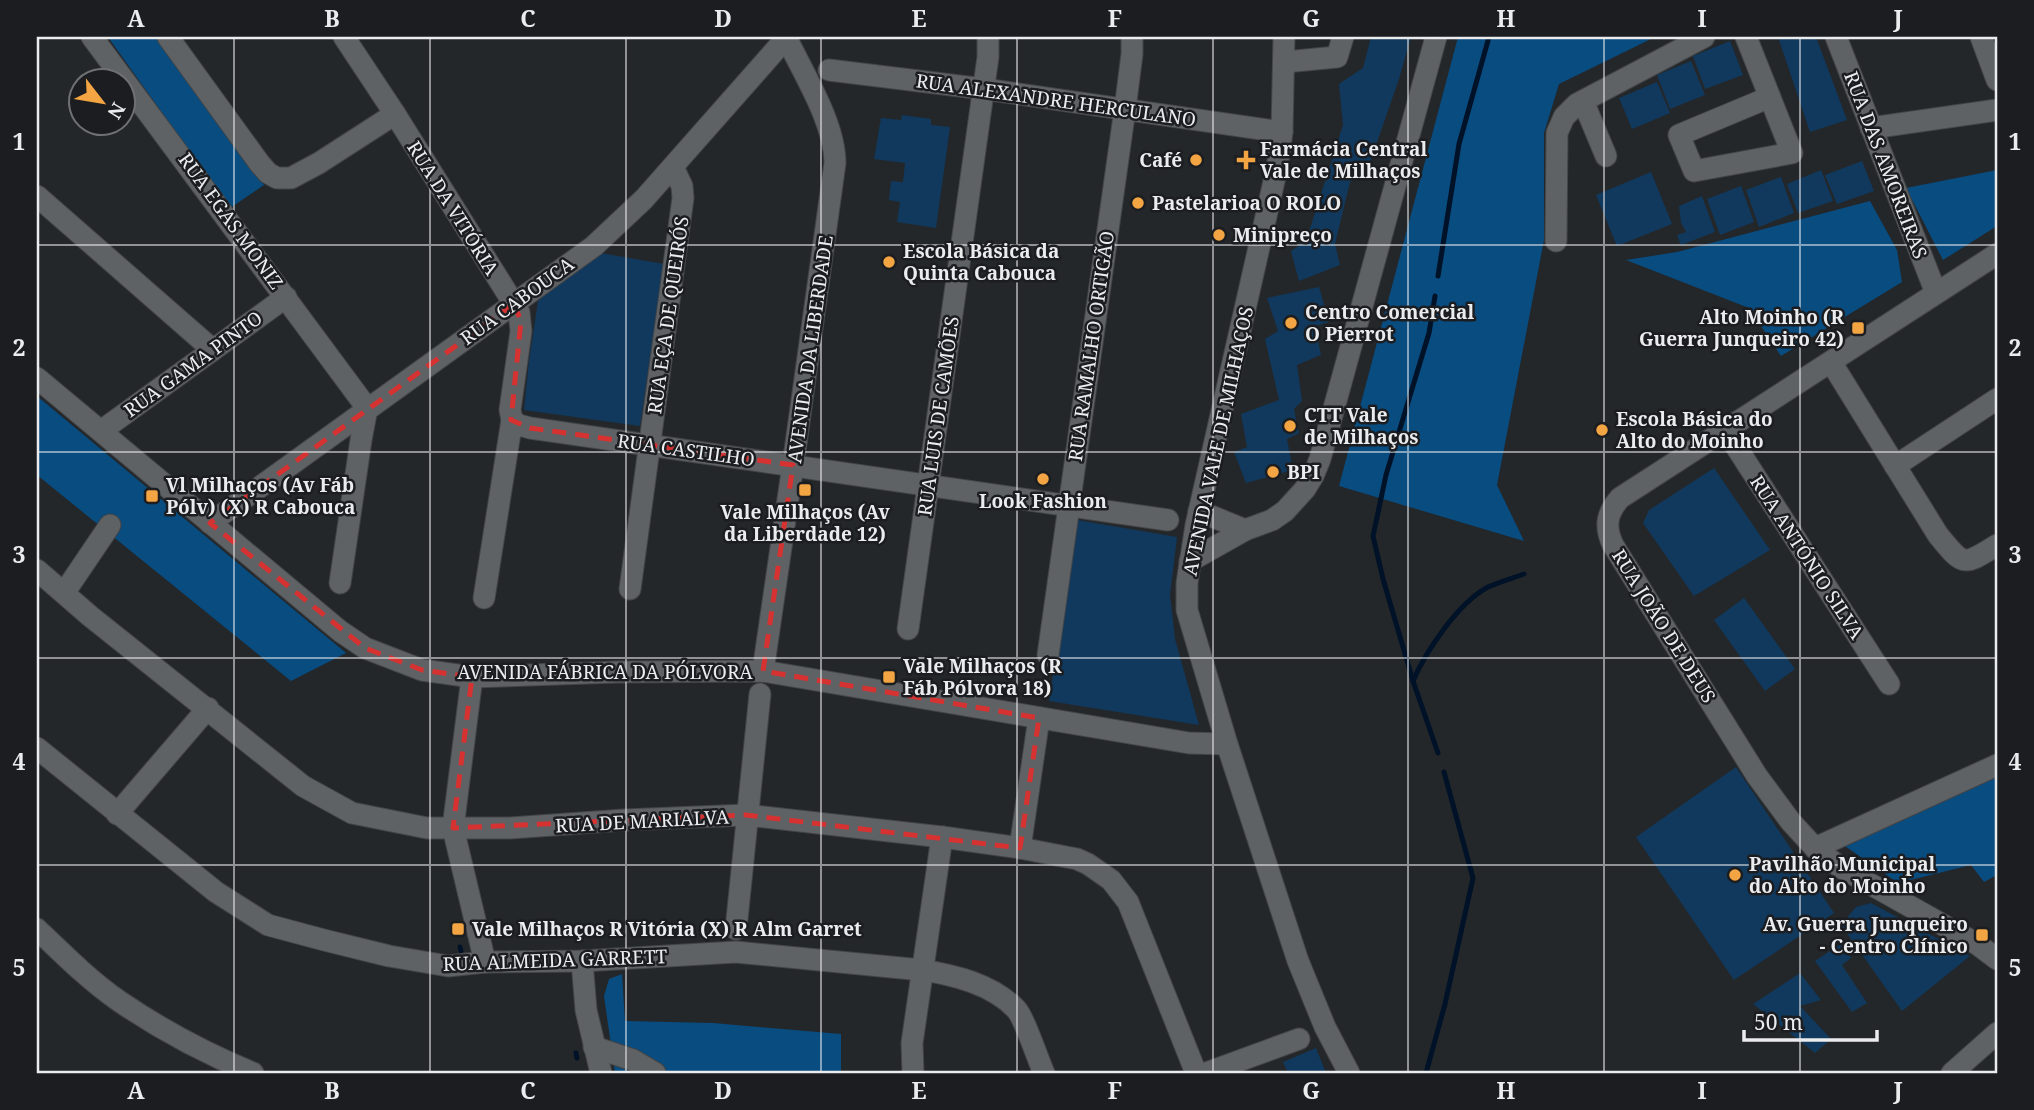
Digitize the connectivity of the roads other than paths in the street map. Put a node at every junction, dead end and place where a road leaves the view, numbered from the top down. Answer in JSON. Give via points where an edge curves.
{"nodes":[{"id":1,"x":92,"y":37,"type":"edge"},
{"id":2,"x":169,"y":37,"type":"edge"},
{"id":3,"x":344,"y":37,"type":"edge"},
{"id":4,"x":786,"y":37,"type":"edge"},
{"id":5,"x":988,"y":37,"type":"edge"},
{"id":6,"x":1132,"y":37,"type":"edge"},
{"id":7,"x":1284,"y":37,"type":"edge"},
{"id":8,"x":1343,"y":37,"type":"edge"},
{"id":9,"x":1436,"y":37,"type":"edge"},
{"id":10,"x":1704,"y":37,"type":"edge"},
{"id":11,"x":1746,"y":37,"type":"edge"},
{"id":12,"x":1836,"y":37,"type":"edge"},
{"id":13,"x":1982,"y":37,"type":"edge"},
{"id":14,"x":1285,"y":62,"type":"junction"},
{"id":15,"x":829,"y":70,"type":"dead end"},
{"id":16,"x":1997,"y":80,"type":"edge"},
{"id":17,"x":984,"y":89,"type":"junction"},
{"id":18,"x":1770,"y":97,"type":"junction"},
{"id":19,"x":1583,"y":101,"type":"junction"},
{"id":20,"x":1125,"y":109,"type":"junction"},
{"id":21,"x":1997,"y":110,"type":"edge"},
{"id":22,"x":395,"y":114,"type":"junction"},
{"id":23,"x":1871,"y":128,"type":"junction"},
{"id":24,"x":1282,"y":132,"type":"junction"},
{"id":25,"x":1606,"y":156,"type":"dead end"},
{"id":26,"x":673,"y":167,"type":"junction"},
{"id":27,"x":37,"y":196,"type":"edge"},
{"id":28,"x":1556,"y":242,"type":"dead end"},
{"id":29,"x":1997,"y":254,"type":"edge"},
{"id":30,"x":1936,"y":293,"type":"junction"},
{"id":31,"x":286,"y":297,"type":"junction"},
{"id":32,"x":514,"y":304,"type":"junction"},
{"id":33,"x":213,"y":350,"type":"junction"},
{"id":34,"x":1831,"y":362,"type":"junction"},
{"id":35,"x":37,"y":378,"type":"edge"},
{"id":36,"x":1997,"y":399,"type":"edge"},
{"id":37,"x":368,"y":408,"type":"junction"},
{"id":38,"x":512,"y":419,"type":"junction"},
{"id":39,"x":101,"y":431,"type":"junction"},
{"id":40,"x":1726,"y":431,"type":"junction"},
{"id":41,"x":650,"y":445,"type":"junction"},
{"id":42,"x":793,"y":465,"type":"junction"},
{"id":43,"x":1895,"y":466,"type":"junction"},
{"id":44,"x":929,"y":485,"type":"junction"},
{"id":45,"x":1069,"y":505,"type":"junction"},
{"id":46,"x":1199,"y":511,"type":"junction"},
{"id":47,"x":1168,"y":520,"type":"dead end"},
{"id":48,"x":210,"y":523,"type":"junction"},
{"id":49,"x":110,"y":525,"type":"dead end"},
{"id":50,"x":1245,"y":530,"type":"junction"},
{"id":51,"x":1997,"y":545,"type":"edge"},
{"id":52,"x":1190,"y":561,"type":"junction"},
{"id":53,"x":37,"y":570,"type":"edge"},
{"id":54,"x":340,"y":583,"type":"dead end"},
{"id":55,"x":630,"y":589,"type":"dead end"},
{"id":56,"x":64,"y":593,"type":"junction"},
{"id":57,"x":484,"y":598,"type":"dead end"},
{"id":58,"x":908,"y":629,"type":"dead end"},
{"id":59,"x":1048,"y":656,"type":"dead end"},
{"id":60,"x":762,"y":671,"type":"junction"},
{"id":61,"x":472,"y":677,"type":"junction"},
{"id":62,"x":1889,"y":684,"type":"dead end"},
{"id":63,"x":760,"y":694,"type":"dead end"},
{"id":64,"x":208,"y":708,"type":"junction"},
{"id":65,"x":1039,"y":718,"type":"junction"},
{"id":66,"x":1227,"y":744,"type":"junction"},
{"id":67,"x":37,"y":748,"type":"edge"},
{"id":68,"x":1997,"y":765,"type":"edge"},
{"id":69,"x":117,"y":814,"type":"junction"},
{"id":70,"x":747,"y":815,"type":"junction"},
{"id":71,"x":453,"y":828,"type":"junction"},
{"id":72,"x":942,"y":837,"type":"junction"},
{"id":73,"x":1020,"y":848,"type":"junction"},
{"id":74,"x":1815,"y":848,"type":"junction"},
{"id":75,"x":37,"y":929,"type":"edge"},
{"id":76,"x":736,"y":929,"type":"dead end"},
{"id":77,"x":1997,"y":959,"type":"edge"},
{"id":78,"x":582,"y":961,"type":"junction"},
{"id":79,"x":485,"y":962,"type":"junction"},
{"id":80,"x":922,"y":970,"type":"junction"},
{"id":81,"x":1997,"y":1033,"type":"edge"},
{"id":82,"x":1299,"y":1039,"type":"dead end"},
{"id":83,"x":594,"y":1046,"type":"junction"},
{"id":84,"x":253,"y":1073,"type":"edge"},
{"id":85,"x":601,"y":1073,"type":"edge"},
{"id":86,"x":655,"y":1073,"type":"edge"},
{"id":87,"x":913,"y":1073,"type":"edge"},
{"id":88,"x":1044,"y":1073,"type":"edge"},
{"id":89,"x":1196,"y":1073,"type":"edge"},
{"id":90,"x":1206,"y":1073,"type":"edge"},
{"id":91,"x":1349,"y":1073,"type":"edge"},
{"id":92,"x":1952,"y":1073,"type":"edge"}],
"edges":[{"from":1,"to":31,"type":"street","name":"RUA EGAS MONIZ"},
{"from":2,"to":22,"type":"street","via":[[260,164],[277,178],[291,178],[319,163]]},
{"from":3,"to":22,"type":"street","name":"RUA DA VITÓRIA"},
{"from":4,"to":26,"type":"street","name":"RUA CABOUCA"},
{"from":4,"to":42,"type":"street","name":"AVENIDA DA LIBERDADE","via":[[828,125],[835,150]]},
{"from":5,"to":17,"type":"street","name":"RUA LUIS DE CAMÕES"},
{"from":6,"to":20,"type":"street","name":"RUA RAMALHO ORTIGÃO"},
{"from":7,"to":14,"type":"street","name":"AVENIDA VALE DE MILHAÇOS"},
{"from":8,"to":14,"type":"street","via":[[1338,57]]},
{"from":9,"to":50,"type":"street","via":[[1320,459],[1296,501],[1272,520]]},
{"from":10,"to":19,"type":"street"},
{"from":11,"to":18,"type":"street"},
{"from":12,"to":23,"type":"street","name":"RUA DAS AMOREIRAS"},
{"from":13,"to":16,"type":"street"},
{"from":14,"to":24,"type":"street","name":"AVENIDA VALE DE MILHAÇOS"},
{"from":15,"to":17,"type":"street","name":"RUA ALEXANDRE HERCULANO"},
{"from":17,"to":20,"type":"street","name":"RUA ALEXANDRE HERCULANO"},
{"from":17,"to":44,"type":"street","name":"RUA LUIS DE CAMÕES"},
{"from":18,"to":18,"type":"street","via":[[1792,153],[1694,171],[1679,135]]},
{"from":19,"to":25,"type":"street"},
{"from":19,"to":28,"type":"street","via":[[1564,117],[1558,133]]},
{"from":20,"to":24,"type":"street","name":"RUA ALEXANDRE HERCULANO"},
{"from":20,"to":45,"type":"street","name":"RUA RAMALHO ORTIGÃO"},
{"from":21,"to":23,"type":"street"},
{"from":22,"to":32,"type":"street","name":"RUA DA VITÓRIA"},
{"from":23,"to":30,"type":"street","name":"RUA DAS AMOREIRAS"},
{"from":24,"to":46,"type":"street","name":"AVENIDA VALE DE MILHAÇOS"},
{"from":26,"to":32,"type":"street","name":"RUA CABOUCA","via":[[594,246]]},
{"from":26,"to":41,"type":"street","name":"RUA EÇA DE QUEIRÓS","via":[[683,198]]},
{"from":27,"to":33,"type":"street"},
{"from":29,"to":30,"type":"street","name":"RUA JOÃO DE DEUS"},
{"from":30,"to":34,"type":"street","name":"RUA JOÃO DE DEUS"},
{"from":31,"to":33,"type":"street","name":"RUA GAMA PINTO"},
{"from":31,"to":37,"type":"street","name":"RUA EGAS MONIZ"},
{"from":32,"to":37,"type":"street","name":"RUA CABOUCA"},
{"from":32,"to":38,"type":"street","name":"RUA DA VITÓRIA","via":[[521,321]]},
{"from":33,"to":39,"type":"street","name":"RUA GAMA PINTO"},
{"from":34,"to":40,"type":"street","name":"RUA JOÃO DE DEUS"},
{"from":34,"to":43,"type":"street"},
{"from":35,"to":39,"type":"street","name":"AVENIDA FÁBRICA DA PÓLVORA"},
{"from":36,"to":43,"type":"street"},
{"from":37,"to":48,"type":"street","name":"RUA CABOUCA"},
{"from":37,"to":54,"type":"street"},
{"from":38,"to":41,"type":"street","name":"RUA CASTILHO","via":[[530,428]]},
{"from":38,"to":57,"type":"street","name":"RUA DA VITÓRIA"},
{"from":39,"to":48,"type":"street","name":"AVENIDA FÁBRICA DA PÓLVORA"},
{"from":40,"to":62,"type":"street","name":"RUA ANTÓNIO SILVA"},
{"from":40,"to":74,"type":"street","name":"RUA JOÃO DE DEUS","via":[[1620,498],[1608,516],[1609,536],[1757,776]]},
{"from":41,"to":42,"type":"street","name":"RUA CASTILHO"},
{"from":41,"to":55,"type":"street","name":"RUA EÇA DE QUEIRÓS"},
{"from":42,"to":44,"type":"street","name":"RUA CASTILHO"},
{"from":42,"to":60,"type":"street","name":"AVENIDA DA LIBERDADE"},
{"from":43,"to":51,"type":"street","via":[[1938,535],[1962,561]]},
{"from":44,"to":45,"type":"street","name":"RUA CASTILHO"},
{"from":44,"to":58,"type":"street","name":"RUA LUIS DE CAMÕES"},
{"from":45,"to":47,"type":"street","name":"RUA CASTILHO"},
{"from":45,"to":59,"type":"street","name":"RUA RAMALHO ORTIGÃO"},
{"from":46,"to":50,"type":"street"},
{"from":46,"to":52,"type":"street","name":"AVENIDA VALE DE MILHAÇOS"},
{"from":48,"to":61,"type":"street","name":"AVENIDA FÁBRICA DA PÓLVORA","via":[[365,649],[422,670]]},
{"from":49,"to":56,"type":"street"},
{"from":50,"to":52,"type":"street"},
{"from":52,"to":66,"type":"street","name":"AVENIDA VALE DE MILHAÇOS","via":[[1187,610]]},
{"from":53,"to":56,"type":"street","name":"RUA DE MARIALVA"},
{"from":56,"to":64,"type":"street","name":"RUA DE MARIALVA"},
{"from":60,"to":61,"type":"street","name":"AVENIDA FÁBRICA DA PÓLVORA"},
{"from":60,"to":65,"type":"street","name":"AVENIDA FÁBRICA DA PÓLVORA"},
{"from":61,"to":71,"type":"street"},
{"from":63,"to":70,"type":"street"},
{"from":64,"to":69,"type":"street"},
{"from":64,"to":71,"type":"street","name":"RUA DE MARIALVA","via":[[303,786],[352,813],[427,828]]},
{"from":65,"to":66,"type":"street","name":"AVENIDA FÁBRICA DA PÓLVORA","via":[[1189,743]]},
{"from":65,"to":73,"type":"street"},
{"from":66,"to":91,"type":"street","name":"AVENIDA VALE DE MILHAÇOS","via":[[1298,961]]},
{"from":67,"to":69,"type":"street","name":"RUA ALMEIDA GARRETT"},
{"from":68,"to":74,"type":"street"},
{"from":69,"to":79,"type":"street","name":"RUA ALMEIDA GARRETT","via":[[216,892],[268,925],[389,956],[448,966]]},
{"from":70,"to":71,"type":"street","name":"RUA DE MARIALVA"},
{"from":70,"to":72,"type":"street","name":"RUA DE MARIALVA"},
{"from":70,"to":76,"type":"street"},
{"from":71,"to":79,"type":"street"},
{"from":72,"to":73,"type":"street","name":"RUA DE MARIALVA"},
{"from":72,"to":80,"type":"street"},
{"from":73,"to":89,"type":"street","name":"RUA DE MARIALVA","via":[[1088,864],[1120,890],[1135,916]]},
{"from":74,"to":77,"type":"street","name":"RUA JOÃO DE DEUS","via":[[1859,879]]},
{"from":75,"to":84,"type":"street","via":[[119,1001]]},
{"from":78,"to":79,"type":"street","name":"RUA ALMEIDA GARRETT"},
{"from":78,"to":80,"type":"street","name":"RUA ALMEIDA GARRETT","via":[[736,952]]},
{"from":78,"to":83,"type":"street"},
{"from":80,"to":87,"type":"street","via":[[912,1042]]},
{"from":80,"to":88,"type":"street","name":"RUA ALMEIDA GARRETT","via":[[990,989],[1017,1010]]},
{"from":81,"to":92,"type":"street"},
{"from":82,"to":90,"type":"street"},
{"from":83,"to":85,"type":"street"},
{"from":83,"to":86,"type":"street"}]}
